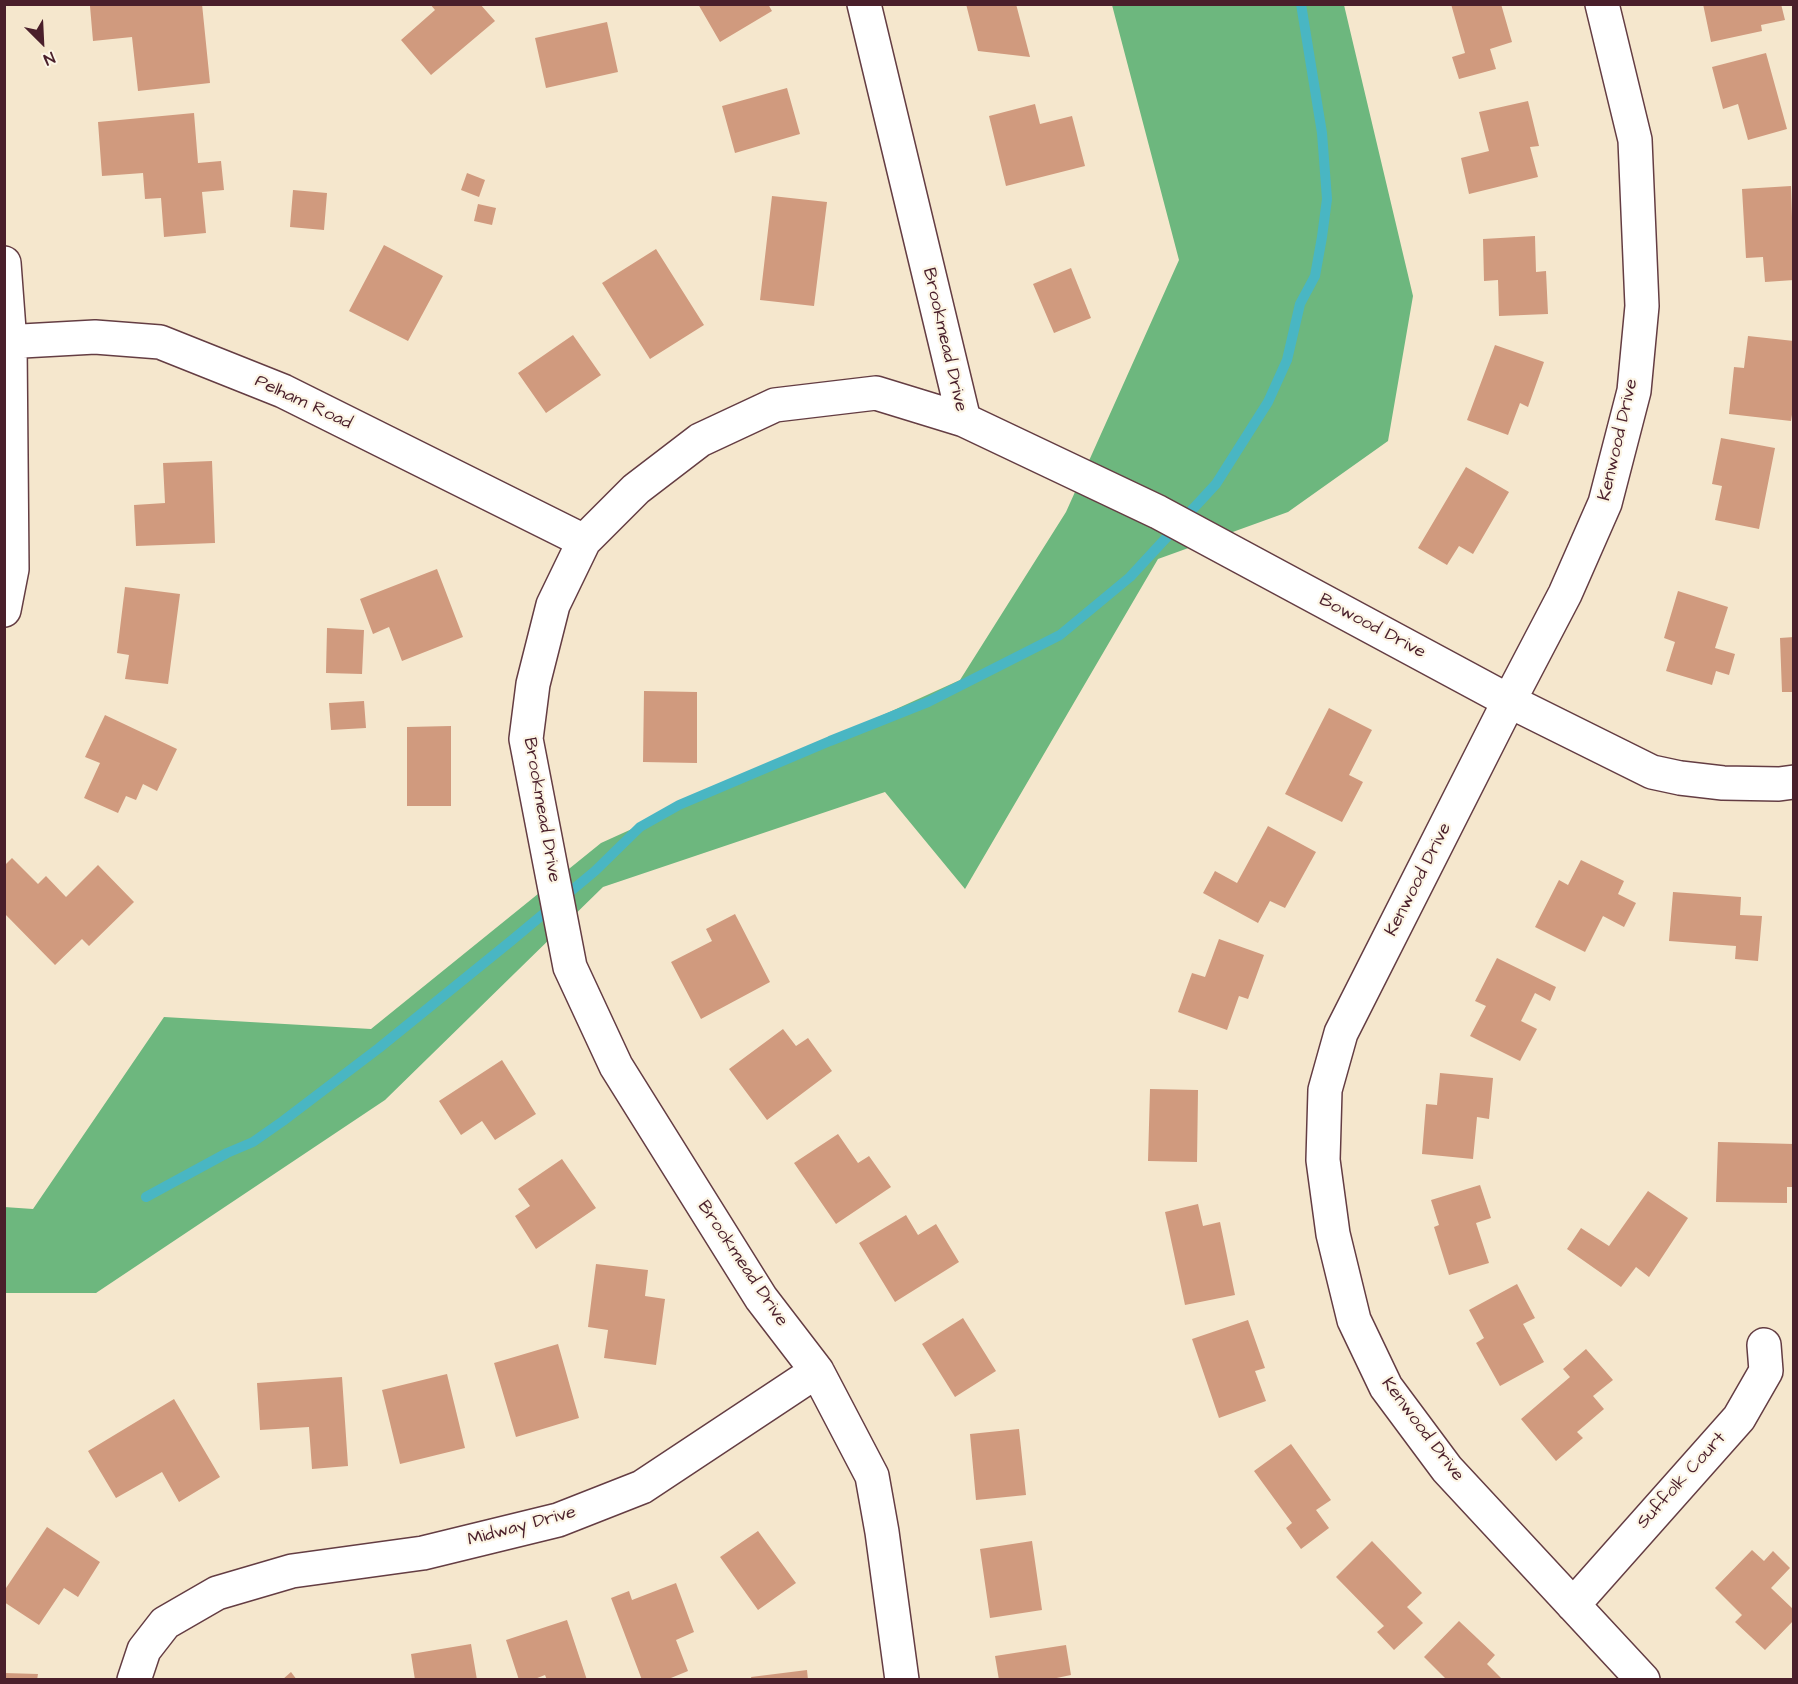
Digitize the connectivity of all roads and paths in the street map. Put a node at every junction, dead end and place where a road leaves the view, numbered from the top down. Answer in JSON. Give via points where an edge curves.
{"nodes":[{"id":1,"x":864,"y":4,"type":"edge"},
{"id":2,"x":1602,"y":4,"type":"edge"},
{"id":3,"x":4,"y":263,"type":"edge"},
{"id":4,"x":7,"y":343,"type":"edge"},
{"id":5,"x":964,"y":420,"type":"junction"},
{"id":6,"x":584,"y":541,"type":"junction"},
{"id":7,"x":4,"y":610,"type":"edge"},
{"id":8,"x":1509,"y":701,"type":"junction"},
{"id":9,"x":1794,"y":782,"type":"edge"},
{"id":10,"x":1764,"y":1345,"type":"dead end"},
{"id":11,"x":817,"y":1371,"type":"junction"},
{"id":12,"x":1573,"y":1605,"type":"junction"},
{"id":13,"x":134,"y":1680,"type":"edge"},
{"id":14,"x":902,"y":1680,"type":"edge"},
{"id":15,"x":1643,"y":1680,"type":"edge"}],
"edges":[{"from":1,"to":5,"type":"street","name":"Brookmead Drive"},
{"from":2,"to":8,"type":"street","name":"Kenwood Drive","via":[[1635,140],[1642,306],[1634,391],[1605,503],[1565,594]]},
{"from":3,"to":4,"type":"street"},
{"from":4,"to":6,"type":"street","name":"Pelham Road","via":[[95,337],[160,342],[283,391]]},
{"from":4,"to":7,"type":"street","via":[[12,569]]},
{"from":5,"to":6,"type":"street","name":"Brookmead Drive","via":[[876,393],[775,405],[700,440],[636,489]]},
{"from":5,"to":8,"type":"street","name":"Bowood Drive","via":[[1158,512]]},
{"from":6,"to":11,"type":"street","name":"Brookmead Drive","via":[[553,605],[533,684],[526,739],[570,967],[616,1066],[761,1298]]},
{"from":8,"to":9,"type":"street","name":"Bowood Drive","via":[[1652,772],[1723,783]]},
{"from":8,"to":12,"type":"street","name":"Kenwood Drive","via":[[1341,1033],[1325,1090],[1323,1160],[1333,1234],[1354,1320],[1386,1387],[1447,1469]]},
{"from":10,"to":12,"type":"street","name":"Suffolk Court","via":[[1766,1371],[1739,1418]]},
{"from":11,"to":13,"type":"street","name":"Midway Drive","via":[[642,1487],[558,1520],[423,1553],[292,1571],[217,1593],[165,1623],[144,1650]]},
{"from":11,"to":14,"type":"street","name":"Brookmead Drive","via":[[872,1476]]},
{"from":12,"to":15,"type":"street","name":"Kenwood Drive"}]}
